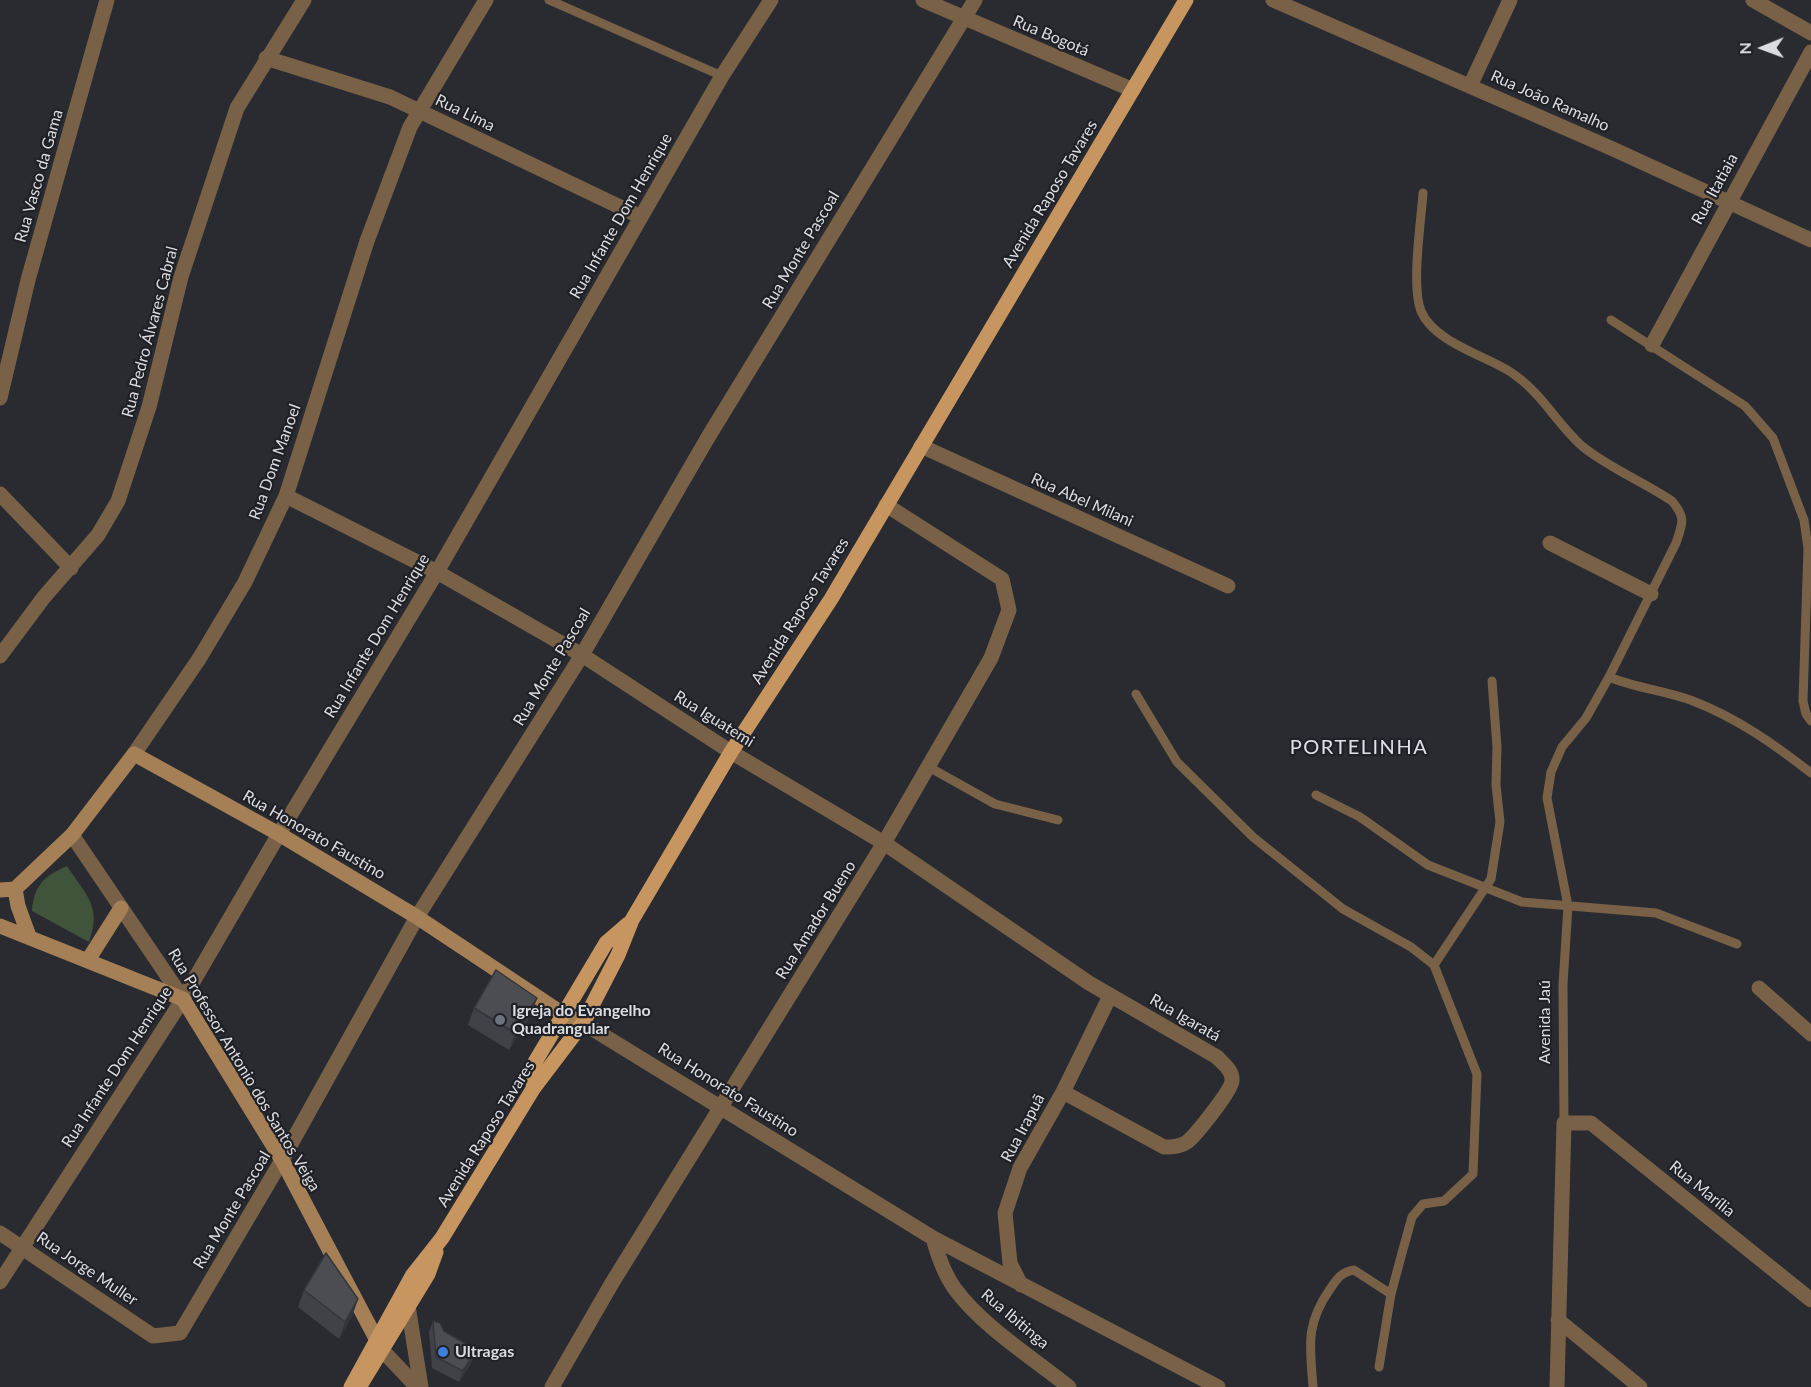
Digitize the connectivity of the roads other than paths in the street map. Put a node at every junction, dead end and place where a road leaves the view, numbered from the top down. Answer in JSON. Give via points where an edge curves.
{"nodes":[{"id":1,"x":107,"y":0,"type":"edge"},
{"id":2,"x":304,"y":0,"type":"edge"},
{"id":3,"x":486,"y":0,"type":"edge"},
{"id":4,"x":549,"y":0,"type":"edge"},
{"id":5,"x":771,"y":0,"type":"edge"},
{"id":6,"x":923,"y":0,"type":"edge"},
{"id":7,"x":975,"y":0,"type":"edge"},
{"id":8,"x":1186,"y":0,"type":"edge"},
{"id":9,"x":1273,"y":0,"type":"edge"},
{"id":10,"x":1510,"y":0,"type":"edge"},
{"id":11,"x":1753,"y":0,"type":"edge"},
{"id":12,"x":964,"y":19,"type":"junction"},
{"id":13,"x":1811,"y":33,"type":"edge"},
{"id":14,"x":1811,"y":52,"type":"edge"},
{"id":15,"x":266,"y":58,"type":"junction"},
{"id":16,"x":722,"y":76,"type":"junction"},
{"id":17,"x":1470,"y":86,"type":"junction"},
{"id":18,"x":1133,"y":90,"type":"junction"},
{"id":19,"x":419,"y":111,"type":"junction"},
{"id":20,"x":1423,"y":193,"type":"dead end"},
{"id":21,"x":1728,"y":203,"type":"junction"},
{"id":22,"x":641,"y":217,"type":"junction"},
{"id":23,"x":1811,"y":240,"type":"edge"},
{"id":24,"x":1611,"y":320,"type":"dead end"},
{"id":25,"x":1652,"y":345,"type":"junction"},
{"id":26,"x":0,"y":398,"type":"edge"},
{"id":27,"x":921,"y":446,"type":"junction"},
{"id":28,"x":0,"y":494,"type":"edge"},
{"id":29,"x":286,"y":496,"type":"junction"},
{"id":30,"x":886,"y":505,"type":"junction"},
{"id":31,"x":1550,"y":543,"type":"dead end"},
{"id":32,"x":71,"y":568,"type":"junction"},
{"id":33,"x":437,"y":572,"type":"junction"},
{"id":34,"x":1228,"y":586,"type":"dead end"},
{"id":35,"x":1651,"y":594,"type":"junction"},
{"id":36,"x":582,"y":655,"type":"junction"},
{"id":37,"x":0,"y":656,"type":"edge"},
{"id":38,"x":1609,"y":677,"type":"junction"},
{"id":39,"x":1492,"y":681,"type":"dead end"},
{"id":40,"x":1136,"y":694,"type":"dead end"},
{"id":41,"x":1811,"y":721,"type":"edge"},
{"id":42,"x":732,"y":752,"type":"junction"},
{"id":43,"x":134,"y":754,"type":"junction"},
{"id":44,"x":927,"y":766,"type":"junction"},
{"id":45,"x":1811,"y":773,"type":"edge"},
{"id":46,"x":1316,"y":795,"type":"dead end"},
{"id":47,"x":1058,"y":820,"type":"dead end"},
{"id":48,"x":279,"y":834,"type":"junction"},
{"id":49,"x":72,"y":835,"type":"junction"},
{"id":50,"x":884,"y":843,"type":"junction"},
{"id":51,"x":1485,"y":888,"type":"junction"},
{"id":52,"x":8,"y":890,"type":"edge"},
{"id":53,"x":1568,"y":906,"type":"junction"},
{"id":54,"x":121,"y":908,"type":"junction"},
{"id":55,"x":417,"y":917,"type":"junction"},
{"id":56,"x":632,"y":920,"type":"junction"},
{"id":57,"x":0,"y":926,"type":"edge"},
{"id":58,"x":29,"y":936,"type":"junction"},
{"id":59,"x":1737,"y":944,"type":"dead end"},
{"id":60,"x":88,"y":960,"type":"junction"},
{"id":61,"x":1434,"y":965,"type":"junction"},
{"id":62,"x":1759,"y":988,"type":"dead end"},
{"id":63,"x":1110,"y":996,"type":"junction"},
{"id":64,"x":183,"y":999,"type":"junction"},
{"id":65,"x":563,"y":1014,"type":"junction"},
{"id":66,"x":583,"y":1023,"type":"junction"},
{"id":67,"x":1811,"y":1034,"type":"edge"},
{"id":68,"x":533,"y":1089,"type":"junction"},
{"id":69,"x":1063,"y":1092,"type":"junction"},
{"id":70,"x":721,"y":1107,"type":"junction"},
{"id":71,"x":1564,"y":1123,"type":"junction"},
{"id":72,"x":282,"y":1160,"type":"junction"},
{"id":73,"x":0,"y":1233,"type":"edge"},
{"id":74,"x":442,"y":1238,"type":"junction"},
{"id":75,"x":933,"y":1238,"type":"junction"},
{"id":76,"x":22,"y":1248,"type":"junction"},
{"id":77,"x":0,"y":1282,"type":"edge"},
{"id":78,"x":1021,"y":1285,"type":"junction"},
{"id":79,"x":1391,"y":1294,"type":"junction"},
{"id":80,"x":1811,"y":1300,"type":"edge"},
{"id":81,"x":408,"y":1306,"type":"junction"},
{"id":82,"x":1558,"y":1320,"type":"junction"},
{"id":83,"x":153,"y":1336,"type":"joint"},
{"id":84,"x":380,"y":1345,"type":"junction"},
{"id":85,"x":1379,"y":1367,"type":"dead end"},
{"id":86,"x":351,"y":1387,"type":"edge"},
{"id":87,"x":358,"y":1387,"type":"edge"},
{"id":88,"x":419,"y":1387,"type":"edge"},
{"id":89,"x":552,"y":1387,"type":"edge"},
{"id":90,"x":1069,"y":1387,"type":"edge"},
{"id":91,"x":1218,"y":1387,"type":"edge"},
{"id":92,"x":1313,"y":1387,"type":"edge"},
{"id":93,"x":1557,"y":1387,"type":"edge"},
{"id":94,"x":1640,"y":1387,"type":"edge"}],
"edges":[{"from":1,"to":26,"type":"street","name":"Rua Vasco da Gama","via":[[31,270]]},
{"from":2,"to":15,"type":"street","name":"Rua Pedro Álvares Cabral"},
{"from":3,"to":19,"type":"street","name":"Rua Dom Manoel"},
{"from":4,"to":16,"type":"lane"},
{"from":5,"to":16,"type":"street","name":"Rua Infante Dom Henrique"},
{"from":6,"to":12,"type":"street","name":"Rua Bogotá"},
{"from":7,"to":12,"type":"street","name":"Rua Monte Pascoal"},
{"from":8,"to":18,"type":"main road","name":"Avenida Raposo Tavares"},
{"from":9,"to":17,"type":"street","name":"Rua João Ramalho"},
{"from":10,"to":17,"type":"street"},
{"from":11,"to":13,"type":"street"},
{"from":12,"to":18,"type":"street","name":"Rua Bogotá"},
{"from":12,"to":36,"type":"street","name":"Rua Monte Pascoal","via":[[707,439]]},
{"from":14,"to":21,"type":"street","name":"Rua Itatiaia"},
{"from":15,"to":19,"type":"street","name":"Rua Lima","via":[[390,97]]},
{"from":15,"to":32,"type":"street","name":"Rua Pedro Álvares Cabral","via":[[237,108],[181,277],[149,407],[118,501],[98,535]]},
{"from":16,"to":22,"type":"street","name":"Rua Infante Dom Henrique"},
{"from":17,"to":21,"type":"street","name":"Rua João Ramalho"},
{"from":18,"to":27,"type":"main road","name":"Avenida Raposo Tavares"},
{"from":19,"to":22,"type":"street","name":"Rua Lima"},
{"from":19,"to":29,"type":"street","name":"Rua Dom Manoel","via":[[367,241]]},
{"from":20,"to":35,"type":"lane","name":"Avenida Jaú","via":[[1417,292],[1420,311],[1427,321],[1436,332],[1510,372],[1545,401],[1584,448],[1665,496],[1681,513],[1683,522],[1676,543]]},
{"from":21,"to":23,"type":"street","name":"Rua João Ramalho"},
{"from":21,"to":25,"type":"street","name":"Rua Itatiaia"},
{"from":22,"to":33,"type":"street","name":"Rua Infante Dom Henrique"},
{"from":24,"to":25,"type":"lane"},
{"from":25,"to":41,"type":"lane","via":[[1745,406],[1773,438],[1804,520],[1808,548],[1803,702]]},
{"from":27,"to":30,"type":"main road","name":"Avenida Raposo Tavares"},
{"from":27,"to":34,"type":"street","name":"Rua Abel Milani"},
{"from":28,"to":32,"type":"street"},
{"from":29,"to":33,"type":"street","name":"Rua Iguatemi"},
{"from":29,"to":43,"type":"street","name":"Rua Dom Manoel","via":[[245,582],[199,659]]},
{"from":30,"to":42,"type":"main road","name":"Avenida Raposo Tavares","via":[[831,599]]},
{"from":30,"to":44,"type":"street","name":"Rua Amador Bueno","via":[[1002,579],[1009,610],[991,658]]},
{"from":31,"to":35,"type":"street"},
{"from":32,"to":37,"type":"street","name":"Rua Pedro Álvares Cabral"},
{"from":33,"to":36,"type":"street","name":"Rua Iguatemi"},
{"from":33,"to":48,"type":"street","name":"Rua Infante Dom Henrique"},
{"from":35,"to":38,"type":"lane","name":"Avenida Jaú"},
{"from":36,"to":42,"type":"street","name":"Rua Iguatemi"},
{"from":36,"to":55,"type":"street","name":"Rua Monte Pascoal"},
{"from":38,"to":45,"type":"lane","via":[[1692,701],[1736,721]]},
{"from":38,"to":53,"type":"lane","name":"Avenida Jaú","via":[[1586,718],[1562,747],[1551,771],[1548,798]]},
{"from":39,"to":51,"type":"lane","via":[[1500,822],[1491,879]]},
{"from":40,"to":61,"type":"lane","via":[[1177,762],[1253,837],[1342,909],[1411,947]]},
{"from":42,"to":50,"type":"street","name":"Rua Iguatemi"},
{"from":42,"to":56,"type":"main road","name":"Avenida Raposo Tavares"},
{"from":43,"to":48,"type":"street","name":"Rua Honorato Faustino"},
{"from":43,"to":49,"type":"street","name":"Rua Dom Manoel"},
{"from":44,"to":47,"type":"lane","via":[[995,804]]},
{"from":44,"to":50,"type":"street","name":"Rua Amador Bueno"},
{"from":46,"to":51,"type":"lane","via":[[1360,817],[1428,866]]},
{"from":48,"to":55,"type":"street","name":"Rua Honorato Faustino"},
{"from":48,"to":64,"type":"street","name":"Rua Infante Dom Henrique"},
{"from":49,"to":52,"type":"street","name":"Rua Dom Manoel"},
{"from":49,"to":54,"type":"street","name":"Rua Professor Antonio dos Santos Veiga"},
{"from":50,"to":63,"type":"street","name":"Rua Iguatemi"},
{"from":50,"to":70,"type":"street","name":"Rua Amador Bueno"},
{"from":51,"to":53,"type":"lane","via":[[1522,902]]},
{"from":51,"to":61,"type":"lane"},
{"from":52,"to":58,"type":"street"},
{"from":53,"to":59,"type":"lane","via":[[1656,913]]},
{"from":53,"to":71,"type":"lane","name":"Avenida Jaú","via":[[1563,984]]},
{"from":54,"to":60,"type":"street"},
{"from":54,"to":64,"type":"street","name":"Rua Professor Antonio dos Santos Veiga"},
{"from":55,"to":65,"type":"street","name":"Rua Honorato Faustino"},
{"from":55,"to":72,"type":"street","name":"Rua Monte Pascoal"},
{"from":56,"to":65,"type":"main road","via":[[606,943]]},
{"from":56,"to":66,"type":"main road","name":"Avenida Raposo Tavares"},
{"from":57,"to":58,"type":"street"},
{"from":58,"to":60,"type":"street"},
{"from":60,"to":64,"type":"street"},
{"from":61,"to":79,"type":"lane","via":[[1477,1074],[1473,1174],[1444,1201],[1424,1204],[1412,1217]]},
{"from":62,"to":67,"type":"street"},
{"from":63,"to":69,"type":"street","name":"Rua Irapuã"},
{"from":63,"to":69,"type":"street","name":"Rua Igaratá","via":[[1217,1057],[1230,1070],[1229,1090],[1187,1142],[1164,1148]]},
{"from":64,"to":72,"type":"street","name":"Rua Professor Antonio dos Santos Veiga"},
{"from":64,"to":76,"type":"street","name":"Rua Infante Dom Henrique"},
{"from":65,"to":66,"type":"street","name":"Rua Honorato Faustino"},
{"from":65,"to":68,"type":"main road","via":[[535,1062]]},
{"from":66,"to":68,"type":"main road","name":"Avenida Raposo Tavares"},
{"from":66,"to":70,"type":"street","name":"Rua Honorato Faustino"},
{"from":68,"to":74,"type":"main road","name":"Avenida Raposo Tavares"},
{"from":69,"to":78,"type":"street","name":"Rua Irapuã","via":[[1020,1168],[1005,1213],[1010,1263]]},
{"from":70,"to":75,"type":"street","name":"Rua Honorato Faustino"},
{"from":70,"to":89,"type":"street","name":"Rua Amador Bueno"},
{"from":71,"to":80,"type":"street","name":"Rua Marília","via":[[1591,1123]]},
{"from":71,"to":82,"type":"street","name":"Avenida Jaú"},
{"from":72,"to":83,"type":"street","name":"Rua Monte Pascoal","via":[[180,1333]]},
{"from":72,"to":84,"type":"street","name":"Rua Professor Antonio dos Santos Veiga"},
{"from":73,"to":76,"type":"street","name":"Rua Jorge Muller"},
{"from":74,"to":81,"type":"main road","name":"Avenida Raposo Tavares","via":[[428,1274]]},
{"from":74,"to":84,"type":"main road","name":"Avenida Raposo Tavares","via":[[412,1276]]},
{"from":75,"to":78,"type":"street","name":"Rua Honorato Faustino"},
{"from":75,"to":90,"type":"street","name":"Rua Ibitinga","via":[[942,1266],[956,1290],[987,1322]]},
{"from":76,"to":77,"type":"street","name":"Rua Infante Dom Henrique"},
{"from":76,"to":83,"type":"street","name":"Rua Jorge Muller"},
{"from":78,"to":91,"type":"street","name":"Rua Honorato Faustino"},
{"from":79,"to":85,"type":"lane"},
{"from":79,"to":92,"type":"lane","via":[[1354,1270],[1338,1277],[1318,1306],[1311,1327],[1308,1344]]},
{"from":81,"to":84,"type":"main road","name":"Avenida Raposo Tavares"},
{"from":81,"to":88,"type":"street","name":"Rua Professor Antonio dos Santos Veiga"},
{"from":82,"to":93,"type":"street","name":"Avenida Jaú"},
{"from":82,"to":94,"type":"street"},
{"from":84,"to":86,"type":"main road","name":"Avenida Raposo Tavares"},
{"from":84,"to":87,"type":"main road","name":"Avenida Raposo Tavares"},
{"from":84,"to":88,"type":"street","name":"Rua Professor Antonio dos Santos Veiga"}]}
